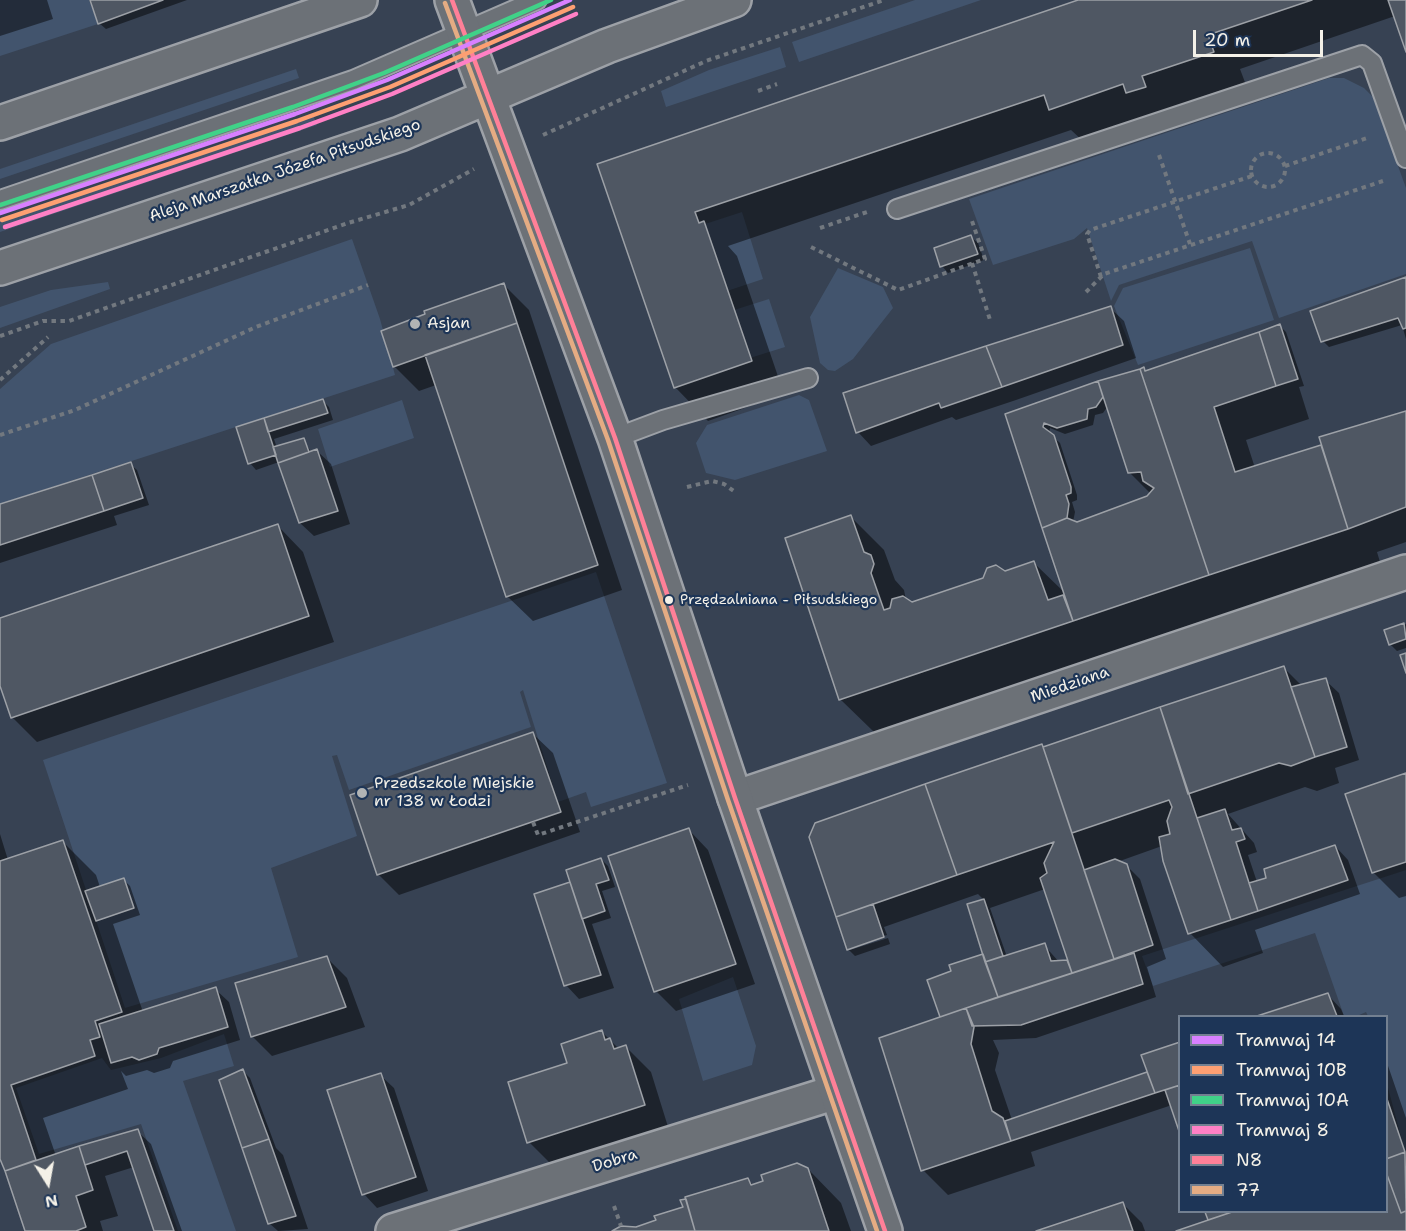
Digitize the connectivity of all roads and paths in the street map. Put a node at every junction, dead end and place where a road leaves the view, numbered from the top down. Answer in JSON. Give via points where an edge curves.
{"nodes":[{"id":1,"x":360,"y":0,"type":"edge"},
{"id":2,"x":452,"y":0,"type":"edge"},
{"id":3,"x":537,"y":0,"type":"edge"},
{"id":4,"x":734,"y":0,"type":"edge"},
{"id":5,"x":884,"y":0,"type":"edge"},
{"id":6,"x":465,"y":33,"type":"junction"},
{"id":7,"x":777,"y":84,"type":"dead end"},
{"id":8,"x":758,"y":91,"type":"dead end"},
{"id":9,"x":488,"y":95,"type":"junction"},
{"id":10,"x":0,"y":123,"type":"edge"},
{"id":11,"x":1149,"y":126,"type":"junction"},
{"id":12,"x":1396,"y":128,"type":"junction"},
{"id":13,"x":510,"y":151,"type":"junction"},
{"id":14,"x":1406,"y":158,"type":"edge"},
{"id":15,"x":1285,"y":166,"type":"junction"},
{"id":16,"x":1252,"y":176,"type":"junction"},
{"id":17,"x":1391,"y":179,"type":"dead end"},
{"id":18,"x":0,"y":200,"type":"edge"},
{"id":19,"x":1176,"y":202,"type":"junction"},
{"id":20,"x":897,"y":209,"type":"dead end"},
{"id":21,"x":969,"y":213,"type":"dead end"},
{"id":22,"x":854,"y":217,"type":"dead end"},
{"id":23,"x":820,"y":228,"type":"dead end"},
{"id":24,"x":1190,"y":244,"type":"junction"},
{"id":25,"x":811,"y":247,"type":"dead end"},
{"id":26,"x":971,"y":263,"type":"junction"},
{"id":27,"x":0,"y":268,"type":"edge"},
{"id":28,"x":1101,"y":277,"type":"junction"},
{"id":29,"x":368,"y":285,"type":"dead end"},
{"id":30,"x":1086,"y":292,"type":"dead end"},
{"id":31,"x":991,"y":323,"type":"dead end"},
{"id":32,"x":0,"y":336,"type":"edge"},
{"id":33,"x":48,"y":337,"type":"dead end"},
{"id":34,"x":808,"y":378,"type":"dead end"},
{"id":35,"x":0,"y":380,"type":"edge"},
{"id":36,"x":0,"y":435,"type":"edge"},
{"id":37,"x":615,"y":438,"type":"junction"},
{"id":38,"x":687,"y":487,"type":"dead end"},
{"id":39,"x":735,"y":492,"type":"dead end"},
{"id":40,"x":1406,"y":572,"type":"edge"},
{"id":41,"x":688,"y":785,"type":"dead end"},
{"id":42,"x":735,"y":798,"type":"junction"},
{"id":43,"x":533,"y":822,"type":"dead end"},
{"id":44,"x":836,"y":1092,"type":"junction"},
{"id":45,"x":614,"y":1206,"type":"dead end"},
{"id":46,"x":621,"y":1226,"type":"dead end"},
{"id":47,"x":393,"y":1231,"type":"edge"},
{"id":48,"x":885,"y":1231,"type":"edge"}],
"edges":[{"from":1,"to":10,"type":"street"},
{"from":2,"to":6,"type":"street"},
{"from":3,"to":6,"type":"lane"},
{"from":4,"to":9,"type":"street","name":"Aleja Marszałka Józefa Piłsudskiego"},
{"from":5,"to":13,"type":"path","via":[[706,61]]},
{"from":6,"to":9,"type":"street"},
{"from":6,"to":18,"type":"lane","via":[[353,80]]},
{"from":7,"to":8,"type":"path"},
{"from":9,"to":13,"type":"street"},
{"from":9,"to":27,"type":"street","name":"Aleja Marszałka Józefa Piłsudskiego","via":[[356,150]]},
{"from":11,"to":12,"type":"lane","via":[[1362,55],[1372,63]]},
{"from":11,"to":19,"type":"path"},
{"from":11,"to":20,"type":"lane"},
{"from":12,"to":14,"type":"lane"},
{"from":12,"to":15,"type":"path"},
{"from":13,"to":32,"type":"path","via":[[409,205],[69,321],[43,321]]},
{"from":13,"to":37,"type":"street"},
{"from":15,"to":16,"type":"path","via":[[1283,179],[1269,188]]},
{"from":15,"to":16,"type":"path","via":[[1276,154],[1265,153],[1254,159]]},
{"from":16,"to":19,"type":"path"},
{"from":17,"to":24,"type":"path"},
{"from":19,"to":24,"type":"path"},
{"from":19,"to":28,"type":"path","via":[[1090,230],[1087,234]]},
{"from":21,"to":26,"type":"path","via":[[985,259]]},
{"from":22,"to":23,"type":"path"},
{"from":24,"to":28,"type":"path"},
{"from":25,"to":26,"type":"path","via":[[898,290]]},
{"from":26,"to":31,"type":"path"},
{"from":28,"to":30,"type":"path"},
{"from":29,"to":36,"type":"path","via":[[256,327],[75,410]]},
{"from":33,"to":35,"type":"path"},
{"from":34,"to":37,"type":"lane"},
{"from":37,"to":42,"type":"street"},
{"from":38,"to":39,"type":"path","via":[[712,481],[724,483]]},
{"from":40,"to":42,"type":"street","name":"Miedziana"},
{"from":41,"to":43,"type":"path","via":[[538,835]]},
{"from":42,"to":44,"type":"street"},
{"from":44,"to":47,"type":"street","name":"Dobra"},
{"from":44,"to":48,"type":"street"},
{"from":45,"to":46,"type":"path"}]}
